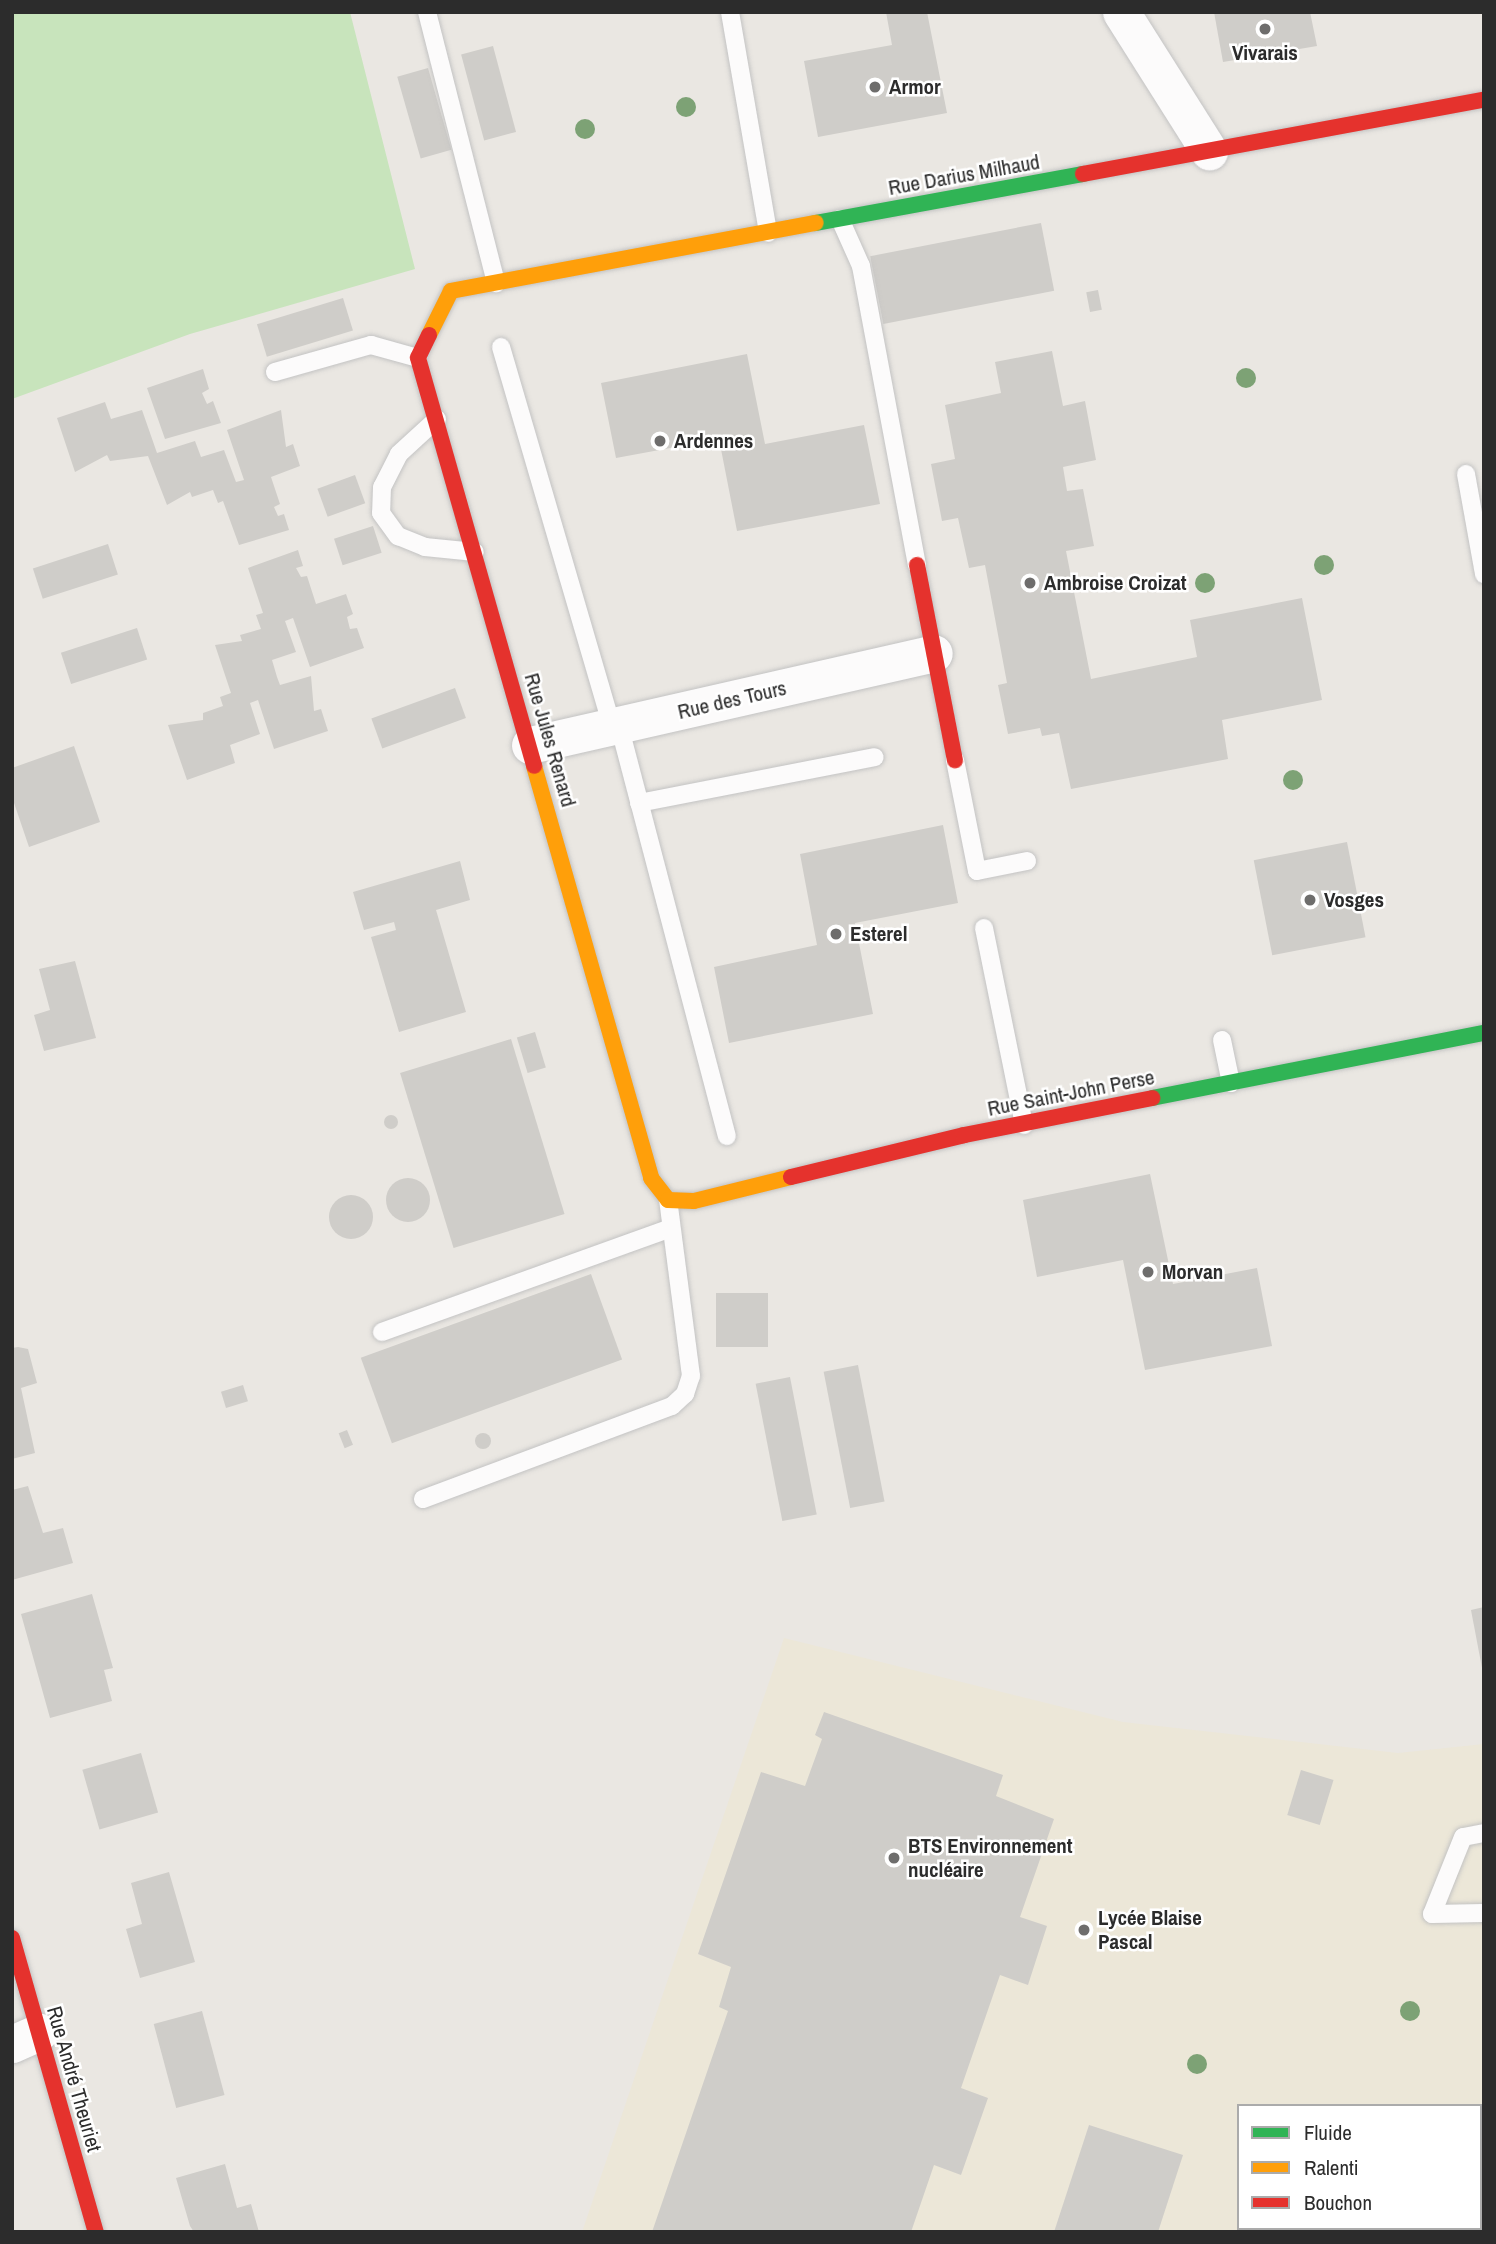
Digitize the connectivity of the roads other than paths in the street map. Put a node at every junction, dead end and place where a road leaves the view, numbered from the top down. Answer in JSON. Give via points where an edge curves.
{"nodes":[{"id":1,"x":427,"y":12,"type":"edge"},
{"id":2,"x":730,"y":12,"type":"edge"},
{"id":3,"x":1121,"y":12,"type":"edge"},
{"id":4,"x":1484,"y":100,"type":"edge"},
{"id":5,"x":1209,"y":151,"type":"junction"},
{"id":6,"x":840,"y":219,"type":"junction"},
{"id":7,"x":768,"y":233,"type":"junction"},
{"id":8,"x":496,"y":283,"type":"junction"},
{"id":9,"x":501,"y":347,"type":"dead end"},
{"id":10,"x":418,"y":358,"type":"junction"},
{"id":11,"x":275,"y":372,"type":"dead end"},
{"id":12,"x":437,"y":419,"type":"junction"},
{"id":13,"x":1466,"y":474,"type":"dead end"},
{"id":14,"x":474,"y":552,"type":"junction"},
{"id":15,"x":917,"y":565,"type":"joint"},
{"id":16,"x":1484,"y":574,"type":"edge"},
{"id":17,"x":934,"y":653,"type":"junction"},
{"id":18,"x":615,"y":726,"type":"junction"},
{"id":19,"x":530,"y":745,"type":"junction"},
{"id":20,"x":874,"y":757,"type":"dead end"},
{"id":21,"x":956,"y":760,"type":"joint"},
{"id":22,"x":639,"y":803,"type":"junction"},
{"id":23,"x":1027,"y":860,"type":"dead end"},
{"id":24,"x":984,"y":928,"type":"dead end"},
{"id":25,"x":1484,"y":1033,"type":"edge"},
{"id":26,"x":1222,"y":1040,"type":"dead end"},
{"id":27,"x":1231,"y":1083,"type":"junction"},
{"id":28,"x":1024,"y":1125,"type":"junction"},
{"id":29,"x":727,"y":1136,"type":"dead end"},
{"id":30,"x":668,"y":1200,"type":"junction"},
{"id":31,"x":671,"y":1228,"type":"junction"},
{"id":32,"x":382,"y":1332,"type":"dead end"},
{"id":33,"x":423,"y":1499,"type":"dead end"},
{"id":34,"x":1484,"y":1833,"type":"edge"},
{"id":35,"x":1484,"y":1913,"type":"edge"},
{"id":36,"x":12,"y":1938,"type":"edge"},
{"id":37,"x":25,"y":2038,"type":"edge"},
{"id":38,"x":96,"y":2232,"type":"edge"}],
"edges":[{"from":1,"to":8,"type":"lane"},
{"from":2,"to":7,"type":"lane"},
{"from":3,"to":5,"type":"street"},
{"from":4,"to":5,"type":"street","name":"Rue Darius Milhaud"},
{"from":5,"to":6,"type":"street","name":"Rue Darius Milhaud"},
{"from":6,"to":7,"type":"street","name":"Rue Darius Milhaud"},
{"from":6,"to":15,"type":"lane","via":[[861,266]]},
{"from":7,"to":8,"type":"street","name":"Rue Darius Milhaud"},
{"from":8,"to":10,"type":"street","name":"Rue Darius Milhaud","via":[[451,292]]},
{"from":9,"to":18,"type":"lane"},
{"from":10,"to":11,"type":"lane","via":[[370,345]]},
{"from":10,"to":12,"type":"street","name":"Rue Jules Renard"},
{"from":12,"to":14,"type":"street","name":"Rue Jules Renard"},
{"from":12,"to":14,"type":"lane","via":[[399,454],[382,487],[381,513],[398,536],[425,547]]},
{"from":13,"to":16,"type":"lane"},
{"from":14,"to":19,"type":"street","name":"Rue Jules Renard"},
{"from":15,"to":17,"type":"street"},
{"from":17,"to":18,"type":"street","name":"Rue des Tours"},
{"from":17,"to":21,"type":"street"},
{"from":18,"to":19,"type":"street","name":"Rue des Tours"},
{"from":18,"to":22,"type":"lane"},
{"from":19,"to":30,"type":"street","name":"Rue Jules Renard","via":[[651,1178]]},
{"from":20,"to":22,"type":"lane"},
{"from":21,"to":23,"type":"lane","via":[[977,871]]},
{"from":22,"to":29,"type":"lane"},
{"from":24,"to":28,"type":"lane"},
{"from":25,"to":27,"type":"street","name":"Rue Saint-John Perse"},
{"from":26,"to":27,"type":"lane"},
{"from":27,"to":28,"type":"street","name":"Rue Saint-John Perse"},
{"from":28,"to":30,"type":"street","name":"Rue Saint-John Perse","via":[[694,1201]]},
{"from":30,"to":31,"type":"lane"},
{"from":31,"to":32,"type":"lane"},
{"from":31,"to":33,"type":"lane","via":[[691,1376],[685,1394],[672,1406]]},
{"from":34,"to":35,"type":"lane","via":[[1463,1838],[1432,1914]]},
{"from":36,"to":37,"type":"street","name":"Rue André Theuriet"},
{"from":37,"to":38,"type":"street","name":"Rue André Theuriet"}]}
